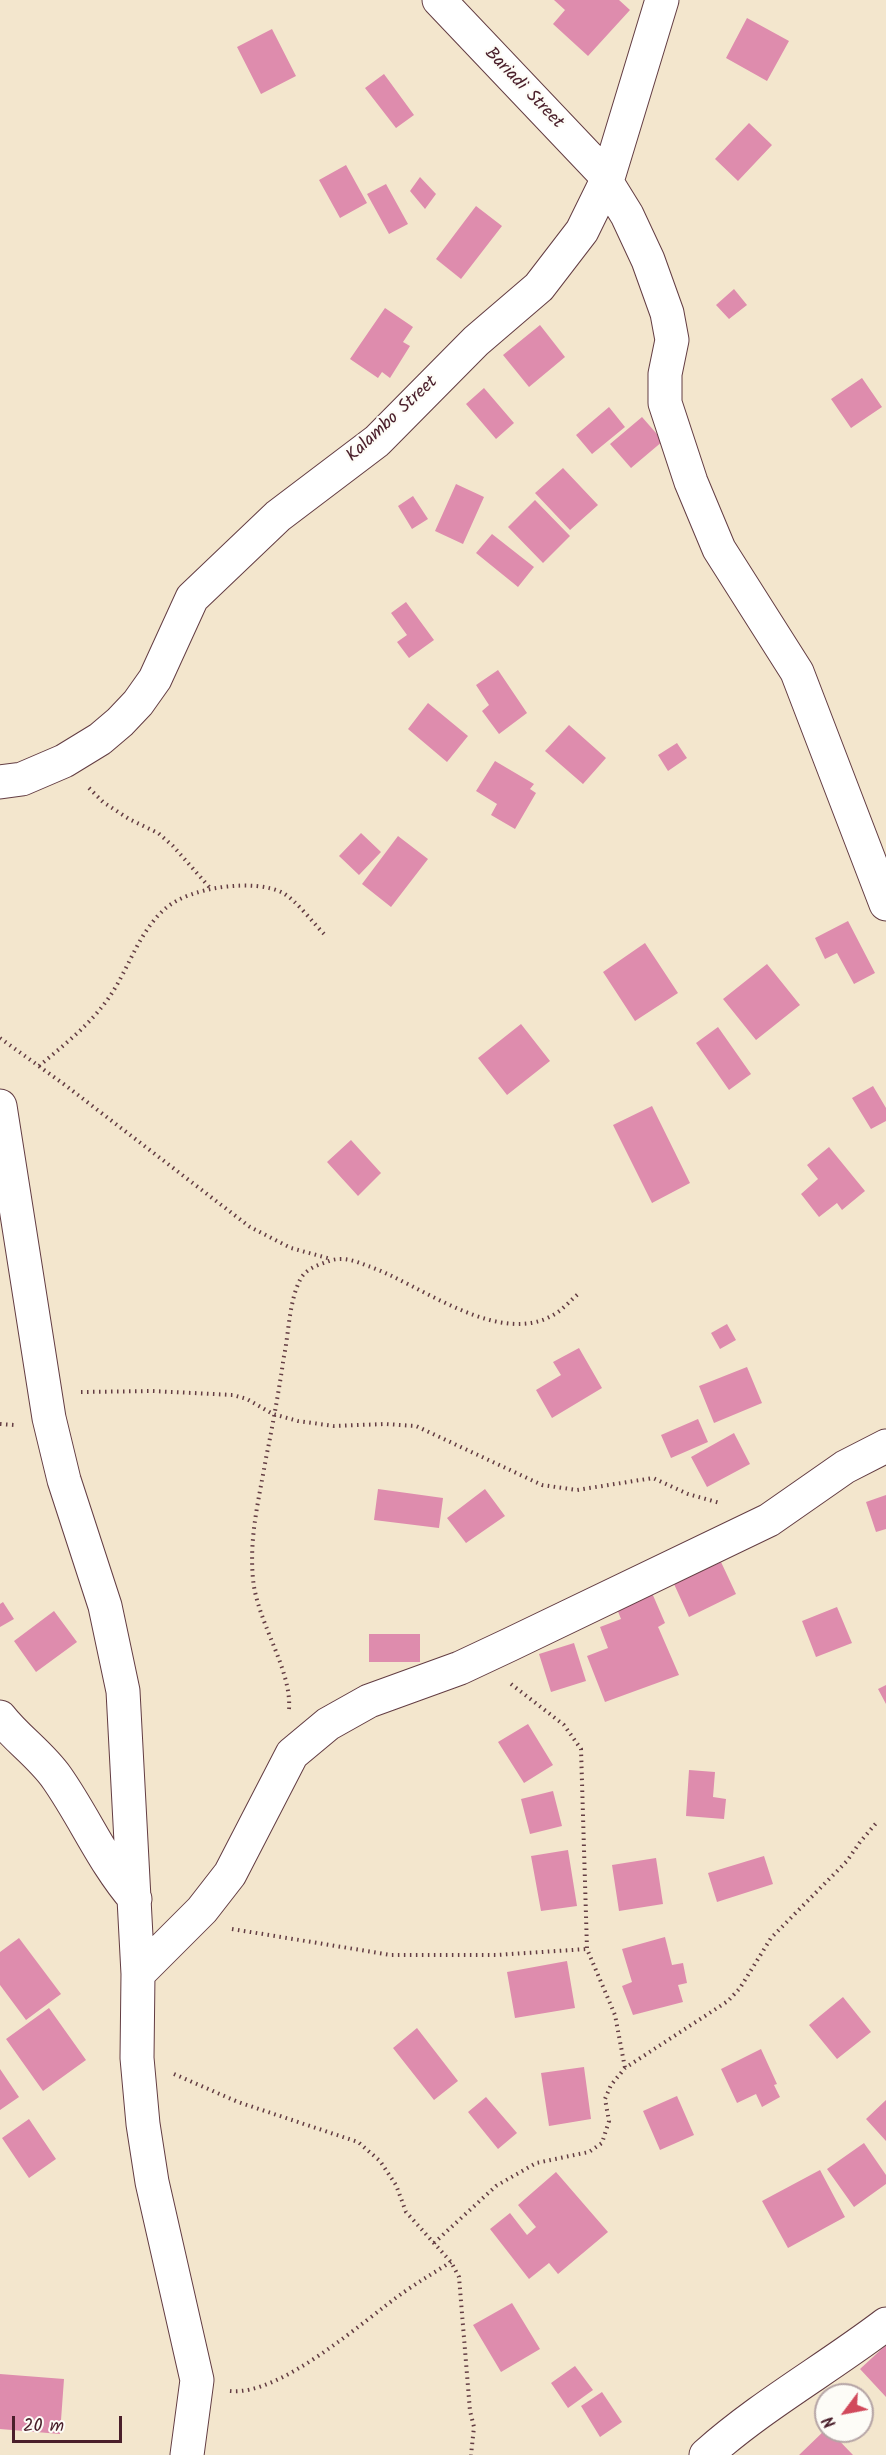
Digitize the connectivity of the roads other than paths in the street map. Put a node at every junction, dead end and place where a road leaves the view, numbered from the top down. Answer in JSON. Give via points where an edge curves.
{"nodes":[{"id":1,"x":440,"y":0,"type":"edge"},
{"id":2,"x":662,"y":0,"type":"edge"},
{"id":3,"x":607,"y":179,"type":"junction"},
{"id":4,"x":0,"y":782,"type":"edge"},
{"id":5,"x":886,"y":904,"type":"edge"},
{"id":6,"x":0,"y":1106,"type":"edge"},
{"id":7,"x":886,"y":1446,"type":"edge"},
{"id":8,"x":0,"y":1717,"type":"edge"},
{"id":9,"x":135,"y":1899,"type":"junction"},
{"id":10,"x":138,"y":1974,"type":"junction"},
{"id":11,"x":886,"y":2324,"type":"edge"},
{"id":12,"x":187,"y":2455,"type":"edge"},
{"id":13,"x":706,"y":2455,"type":"edge"}],
"edges":[{"from":1,"to":3,"type":"street","name":"Bariadi Street"},
{"from":2,"to":3,"type":"street","name":"Kalambo Street"},
{"from":3,"to":4,"type":"street","name":"Kalambo Street","via":[[582,231],[539,287],[476,341],[377,441],[278,516],[192,598],[155,679],[138,703],[100,739],[64,761],[22,779]]},
{"from":3,"to":5,"type":"street","name":"Bariadi Street","via":[[632,224],[667,313],[672,340],[665,374],[665,403],[691,482],[719,549],[796,672]]},
{"from":6,"to":9,"type":"street","via":[[56,1450],[105,1606],[123,1691]]},
{"from":7,"to":10,"type":"street","via":[[845,1467],[769,1520],[460,1668],[369,1701],[328,1724],[292,1754],[230,1874]]},
{"from":8,"to":9,"type":"street","via":[[46,1763],[74,1804],[105,1862]]},
{"from":9,"to":10,"type":"street"},
{"from":10,"to":12,"type":"street","via":[[137,2058],[143,2124],[196,2385]]},
{"from":11,"to":13,"type":"street","via":[[753,2417]]}]}
